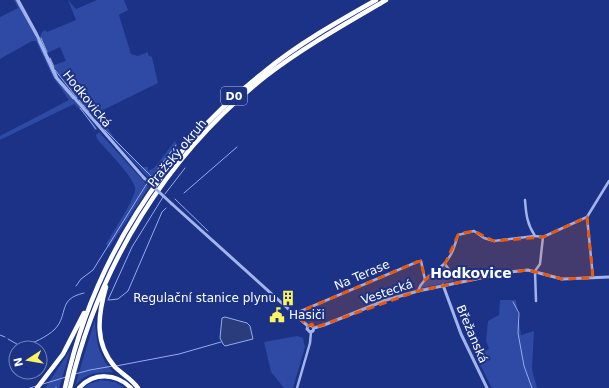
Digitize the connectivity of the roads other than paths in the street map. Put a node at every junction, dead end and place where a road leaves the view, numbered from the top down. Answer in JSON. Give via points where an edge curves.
{"nodes":[{"id":1,"x":18,"y":0,"type":"edge"},
{"id":2,"x":376,"y":0,"type":"edge"},
{"id":3,"x":386,"y":0,"type":"edge"},
{"id":4,"x":609,"y":181,"type":"edge"},
{"id":5,"x":525,"y":200,"type":"dead end"},
{"id":6,"x":587,"y":217,"type":"junction"},
{"id":7,"x":535,"y":236,"type":"junction"},
{"id":8,"x":543,"y":237,"type":"junction"},
{"id":9,"x":445,"y":264,"type":"junction"},
{"id":10,"x":111,"y":270,"type":"junction"},
{"id":11,"x":535,"y":271,"type":"junction"},
{"id":12,"x":453,"y":274,"type":"dead end"},
{"id":13,"x":609,"y":277,"type":"edge"},
{"id":14,"x":593,"y":278,"type":"junction"},
{"id":15,"x":425,"y":280,"type":"junction"},
{"id":16,"x":443,"y":285,"type":"junction"},
{"id":17,"x":418,"y":291,"type":"junction"},
{"id":18,"x":93,"y":296,"type":"junction"},
{"id":19,"x":536,"y":301,"type":"dead end"},
{"id":20,"x":294,"y":314,"type":"junction"},
{"id":21,"x":308,"y":326,"type":"junction"},
{"id":22,"x":314,"y":328,"type":"junction"},
{"id":23,"x":311,"y":332,"type":"junction"},
{"id":24,"x":37,"y":388,"type":"edge"},
{"id":25,"x":65,"y":388,"type":"edge"},
{"id":26,"x":70,"y":388,"type":"edge"},
{"id":27,"x":79,"y":388,"type":"edge"},
{"id":28,"x":131,"y":388,"type":"edge"},
{"id":29,"x":138,"y":388,"type":"edge"},
{"id":30,"x":297,"y":388,"type":"edge"},
{"id":31,"x":487,"y":388,"type":"edge"}],
"edges":[{"from":1,"to":20,"type":"street","name":"Hodkovická","bridge":true,"via":[[58,78],[144,178]]},
{"from":2,"to":18,"type":"highway","name":"Pražský okruh","number":"D0","via":[[276,62],[234,96],[202,127],[172,162],[141,205],[115,250]]},
{"from":3,"to":10,"type":"highway","name":"Pražský okruh","number":"D0","via":[[318,40],[238,100],[191,148],[159,188]]},
{"from":4,"to":6,"type":"street"},
{"from":5,"to":7,"type":"street","via":[[527,219]]},
{"from":6,"to":8,"type":"street"},
{"from":6,"to":14,"type":"street"},
{"from":7,"to":8,"type":"street"},
{"from":7,"to":9,"type":"street","via":[[494,241],[474,232],[458,235]]},
{"from":8,"to":11,"type":"street","via":[[540,264]]},
{"from":9,"to":12,"type":"street"},
{"from":9,"to":15,"type":"street"},
{"from":10,"to":26,"type":"highway","name":"Pražský okruh","number":"D0","via":[[93,312]]},
{"from":10,"to":29,"type":"highway","via":[[100,308],[99,328],[103,348],[115,366]]},
{"from":11,"to":14,"type":"street","name":"Vestecká","via":[[562,278]]},
{"from":11,"to":16,"type":"street","name":"Vestecká","via":[[521,271]]},
{"from":11,"to":19,"type":"street"},
{"from":13,"to":14,"type":"street","name":"Vestecká"},
{"from":15,"to":17,"type":"street","via":[[420,284]]},
{"from":15,"to":20,"type":"street","name":"Na Terase","via":[[421,261]]},
{"from":16,"to":17,"type":"street","name":"Vestecká"},
{"from":16,"to":31,"type":"street","name":"Břežanská","via":[[461,334]]},
{"from":17,"to":22,"type":"street","name":"Vestecká","via":[[386,300]]},
{"from":18,"to":24,"type":"highway","via":[[65,351]]},
{"from":18,"to":25,"type":"highway","name":"Pražský okruh","number":"D0"},
{"from":20,"to":21,"type":"street"},
{"from":21,"to":22,"type":"street","via":[[312,325]]},
{"from":21,"to":23,"type":"street"},
{"from":22,"to":23,"type":"street"},
{"from":23,"to":30,"type":"street"},
{"from":27,"to":28,"type":"highway","via":[[89,379],[103,376],[118,378]]}]}
